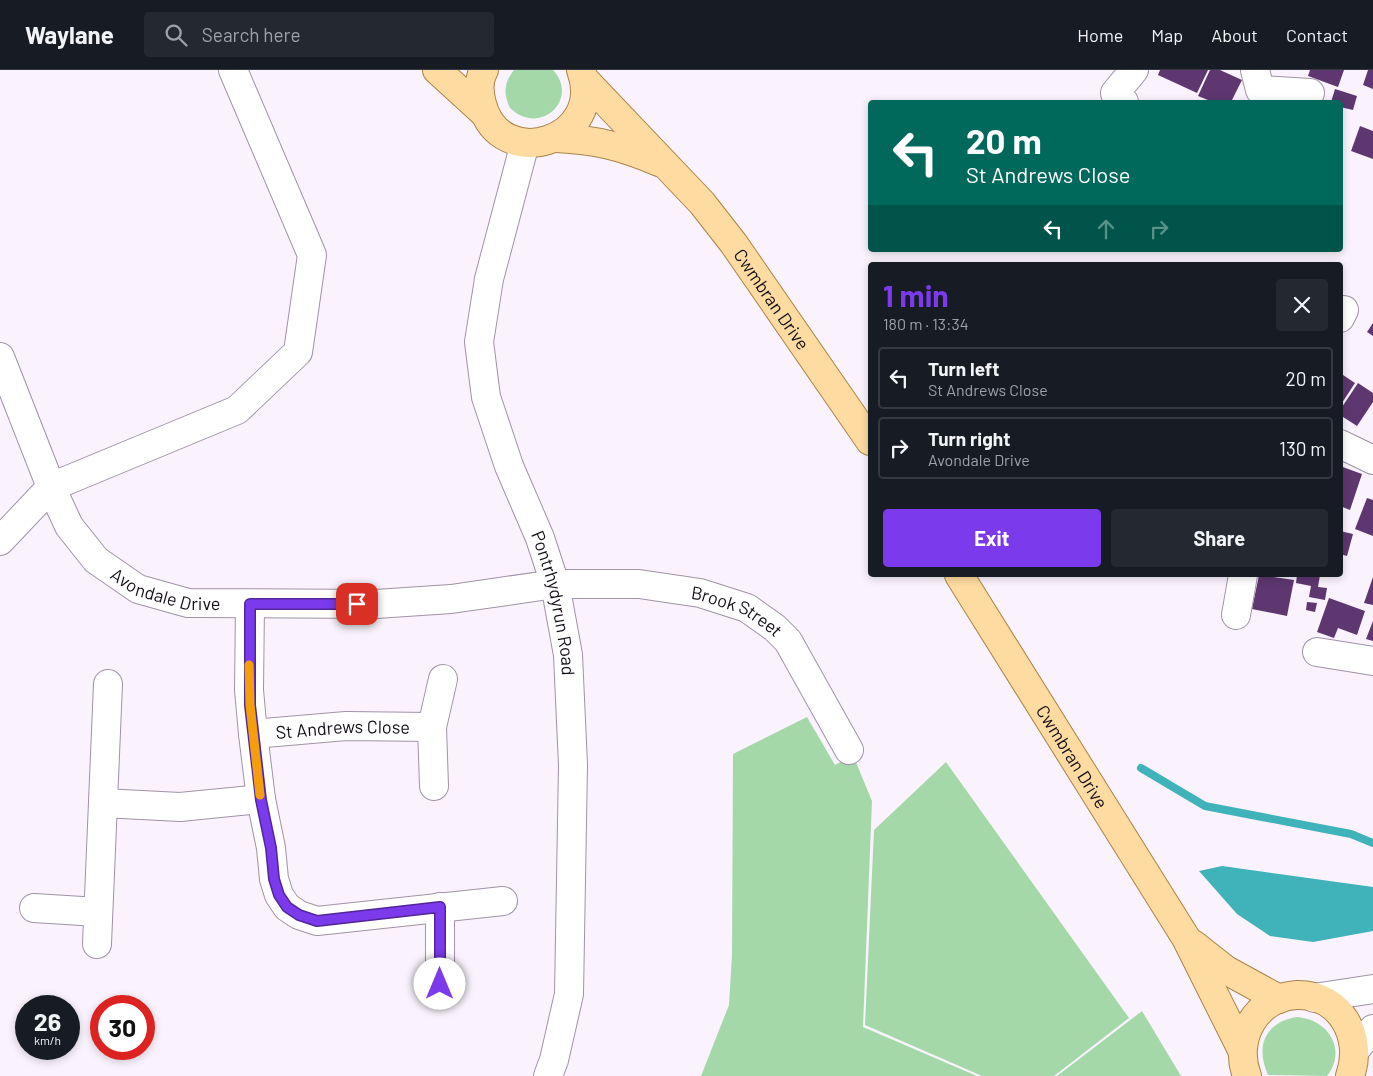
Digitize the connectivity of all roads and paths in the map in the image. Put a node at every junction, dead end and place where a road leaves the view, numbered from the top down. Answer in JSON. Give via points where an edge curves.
{"nodes":[{"id":1,"x":233,"y":70,"type":"edge"},
{"id":2,"x":436,"y":70,"type":"edge"},
{"id":3,"x":484,"y":70,"type":"edge"},
{"id":4,"x":1134,"y":70,"type":"edge"},
{"id":5,"x":1255,"y":70,"type":"edge"},
{"id":6,"x":583,"y":75,"type":"edge"},
{"id":7,"x":1310,"y":92,"type":"dead end"},
{"id":8,"x":1122,"y":100,"type":"edge"},
{"id":9,"x":484,"y":113,"type":"junction"},
{"id":10,"x":556,"y":138,"type":"junction"},
{"id":11,"x":525,"y":143,"type":"junction"},
{"id":12,"x":665,"y":164,"type":"junction"},
{"id":13,"x":0,"y":357,"type":"edge"},
{"id":14,"x":868,"y":438,"type":"edge"},
{"id":15,"x":1343,"y":445,"type":"edge"},
{"id":16,"x":1373,"y":460,"type":"edge"},
{"id":17,"x":51,"y":487,"type":"junction"},
{"id":18,"x":0,"y":541,"type":"edge"},
{"id":19,"x":960,"y":577,"type":"edge"},
{"id":20,"x":1243,"y":577,"type":"edge"},
{"id":21,"x":555,"y":584,"type":"junction"},
{"id":22,"x":250,"y":604,"type":"junction"},
{"id":23,"x":1236,"y":615,"type":"dead end"},
{"id":24,"x":1317,"y":652,"type":"dead end"},
{"id":25,"x":1373,"y":661,"type":"edge"},
{"id":26,"x":443,"y":679,"type":"dead end"},
{"id":27,"x":108,"y":684,"type":"dead end"},
{"id":28,"x":432,"y":727,"type":"junction"},
{"id":29,"x":253,"y":734,"type":"junction"},
{"id":30,"x":849,"y":750,"type":"dead end"},
{"id":31,"x":434,"y":786,"type":"dead end"},
{"id":32,"x":261,"y":800,"type":"junction"},
{"id":33,"x":103,"y":803,"type":"junction"},
{"id":34,"x":503,"y":901,"type":"dead end"},
{"id":35,"x":440,"y":907,"type":"junction"},
{"id":36,"x":34,"y":908,"type":"dead end"},
{"id":37,"x":98,"y":912,"type":"junction"},
{"id":38,"x":1186,"y":938,"type":"junction"},
{"id":39,"x":96,"y":944,"type":"dead end"},
{"id":40,"x":440,"y":984,"type":"dead end"},
{"id":41,"x":1373,"y":989,"type":"edge"},
{"id":42,"x":1314,"y":998,"type":"junction"},
{"id":43,"x":1279,"y":999,"type":"junction"},
{"id":44,"x":1373,"y":1029,"type":"edge"},
{"id":45,"x":1244,"y":1063,"type":"edge"},
{"id":46,"x":1352,"y":1063,"type":"edge"},
{"id":47,"x":548,"y":1076,"type":"edge"}],
"edges":[{"from":1,"to":17,"type":"street","via":[[312,255],[298,352],[237,410]]},
{"from":2,"to":9,"type":"main road"},
{"from":3,"to":9,"type":"main road","via":[[479,94]]},
{"from":4,"to":8,"type":"street","via":[[1115,93]]},
{"from":5,"to":7,"type":"street","via":[[1260,90]]},
{"from":6,"to":10,"type":"main road","via":[[586,93],[580,113]]},
{"from":6,"to":12,"type":"main road","name":"Cwmbran Drive"},
{"from":9,"to":11,"type":"main road","via":[[494,128],[508,138]]},
{"from":10,"to":11,"type":"main road"},
{"from":10,"to":12,"type":"main road","via":[[598,141]]},
{"from":11,"to":21,"type":"street","name":"Pontrhydyrun Road","via":[[489,279],[479,342],[486,397]]},
{"from":12,"to":14,"type":"main road","name":"Cwmbran Drive","via":[[702,203],[734,244]]},
{"from":13,"to":17,"type":"street","name":"Avondale Drive"},
{"from":15,"to":16,"type":"street"},
{"from":17,"to":18,"type":"street"},
{"from":17,"to":22,"type":"street","name":"Avondale Drive","via":[[69,526],[96,560],[138,589],[188,603]]},
{"from":19,"to":38,"type":"main road","name":"Cwmbran Drive"},
{"from":20,"to":23,"type":"street"},
{"from":21,"to":22,"type":"street","name":"Avondale Drive","via":[[451,599],[376,604]]},
{"from":21,"to":30,"type":"street","name":"Brook Street","via":[[639,584],[700,593],[747,608],[788,641]]},
{"from":21,"to":47,"type":"street","name":"Pontrhydyrun Road","via":[[568,655],[573,765],[569,994]]},
{"from":22,"to":29,"type":"street","name":"St Andrews Close","via":[[249,690]]},
{"from":24,"to":25,"type":"street"},
{"from":26,"to":28,"type":"street","name":"St Andrews Close"},
{"from":27,"to":33,"type":"street"},
{"from":28,"to":29,"type":"street","name":"St Andrews Close","via":[[346,726]]},
{"from":28,"to":31,"type":"street","name":"St Andrews Close"},
{"from":29,"to":32,"type":"street","name":"St Andrews Close"},
{"from":32,"to":33,"type":"street","via":[[180,808]]},
{"from":32,"to":35,"type":"street","name":"St Andrews Close","via":[[279,895],[287,907],[299,915],[317,921]]},
{"from":33,"to":37,"type":"street"},
{"from":34,"to":35,"type":"street","name":"St Andrews Close"},
{"from":35,"to":40,"type":"street"},
{"from":36,"to":37,"type":"street"},
{"from":37,"to":39,"type":"street"},
{"from":38,"to":43,"type":"main road","name":"Cwmbran Drive","via":[[1226,970]]},
{"from":38,"to":45,"type":"main road","name":"Cwmbran Drive"},
{"from":41,"to":42,"type":"street"},
{"from":42,"to":43,"type":"main road","name":"Cwmbran Drive","via":[[1296,996]]},
{"from":42,"to":46,"type":"main road","name":"Cwmbran Drive","via":[[1330,1005],[1343,1017],[1352,1033]]},
{"from":43,"to":45,"type":"main road","name":"Cwmbran Drive","via":[[1252,1019],[1245,1034]]},
{"from":44,"to":46,"type":"street"}]}
